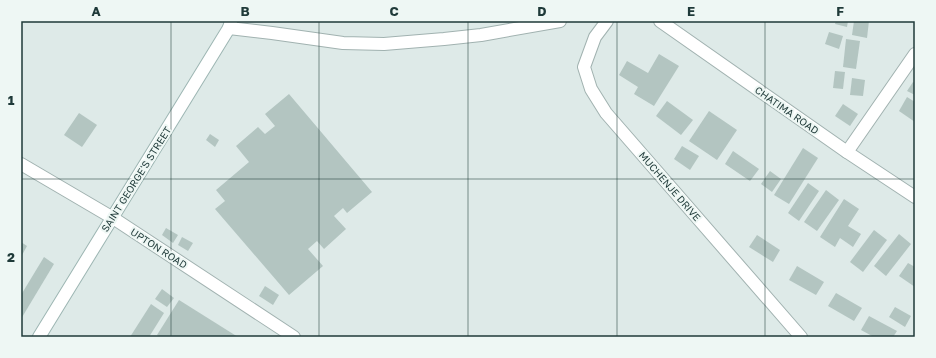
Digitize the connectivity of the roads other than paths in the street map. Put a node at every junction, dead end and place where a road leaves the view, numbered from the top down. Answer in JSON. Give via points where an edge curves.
{"nodes":[{"id":1,"x":560,"y":21,"type":"edge"},
{"id":2,"x":607,"y":21,"type":"edge"},
{"id":3,"x":660,"y":21,"type":"edge"},
{"id":4,"x":230,"y":25,"type":"edge"},
{"id":5,"x":915,"y":54,"type":"edge"},
{"id":6,"x":847,"y":152,"type":"junction"},
{"id":7,"x":21,"y":164,"type":"edge"},
{"id":8,"x":915,"y":197,"type":"edge"},
{"id":9,"x":112,"y":218,"type":"junction"},
{"id":10,"x":39,"y":337,"type":"edge"},
{"id":11,"x":294,"y":337,"type":"edge"},
{"id":12,"x":801,"y":337,"type":"edge"}],
"edges":[{"from":1,"to":4,"type":"street","via":[[474,36],[384,44],[344,44]]},
{"from":2,"to":12,"type":"street","name":"MUCHENJE DRIVE","via":[[595,37],[584,67],[591,89],[606,113]]},
{"from":3,"to":6,"type":"street","name":"CHATIMA ROAD"},
{"from":4,"to":9,"type":"street","name":"SAINT GEORGE'S STREET"},
{"from":5,"to":6,"type":"street"},
{"from":6,"to":8,"type":"street","name":"CHATIMA ROAD"},
{"from":7,"to":9,"type":"street","name":"UPTON ROAD"},
{"from":9,"to":10,"type":"street","name":"SAINT GEORGE'S STREET"},
{"from":9,"to":11,"type":"street","name":"UPTON ROAD"}]}
